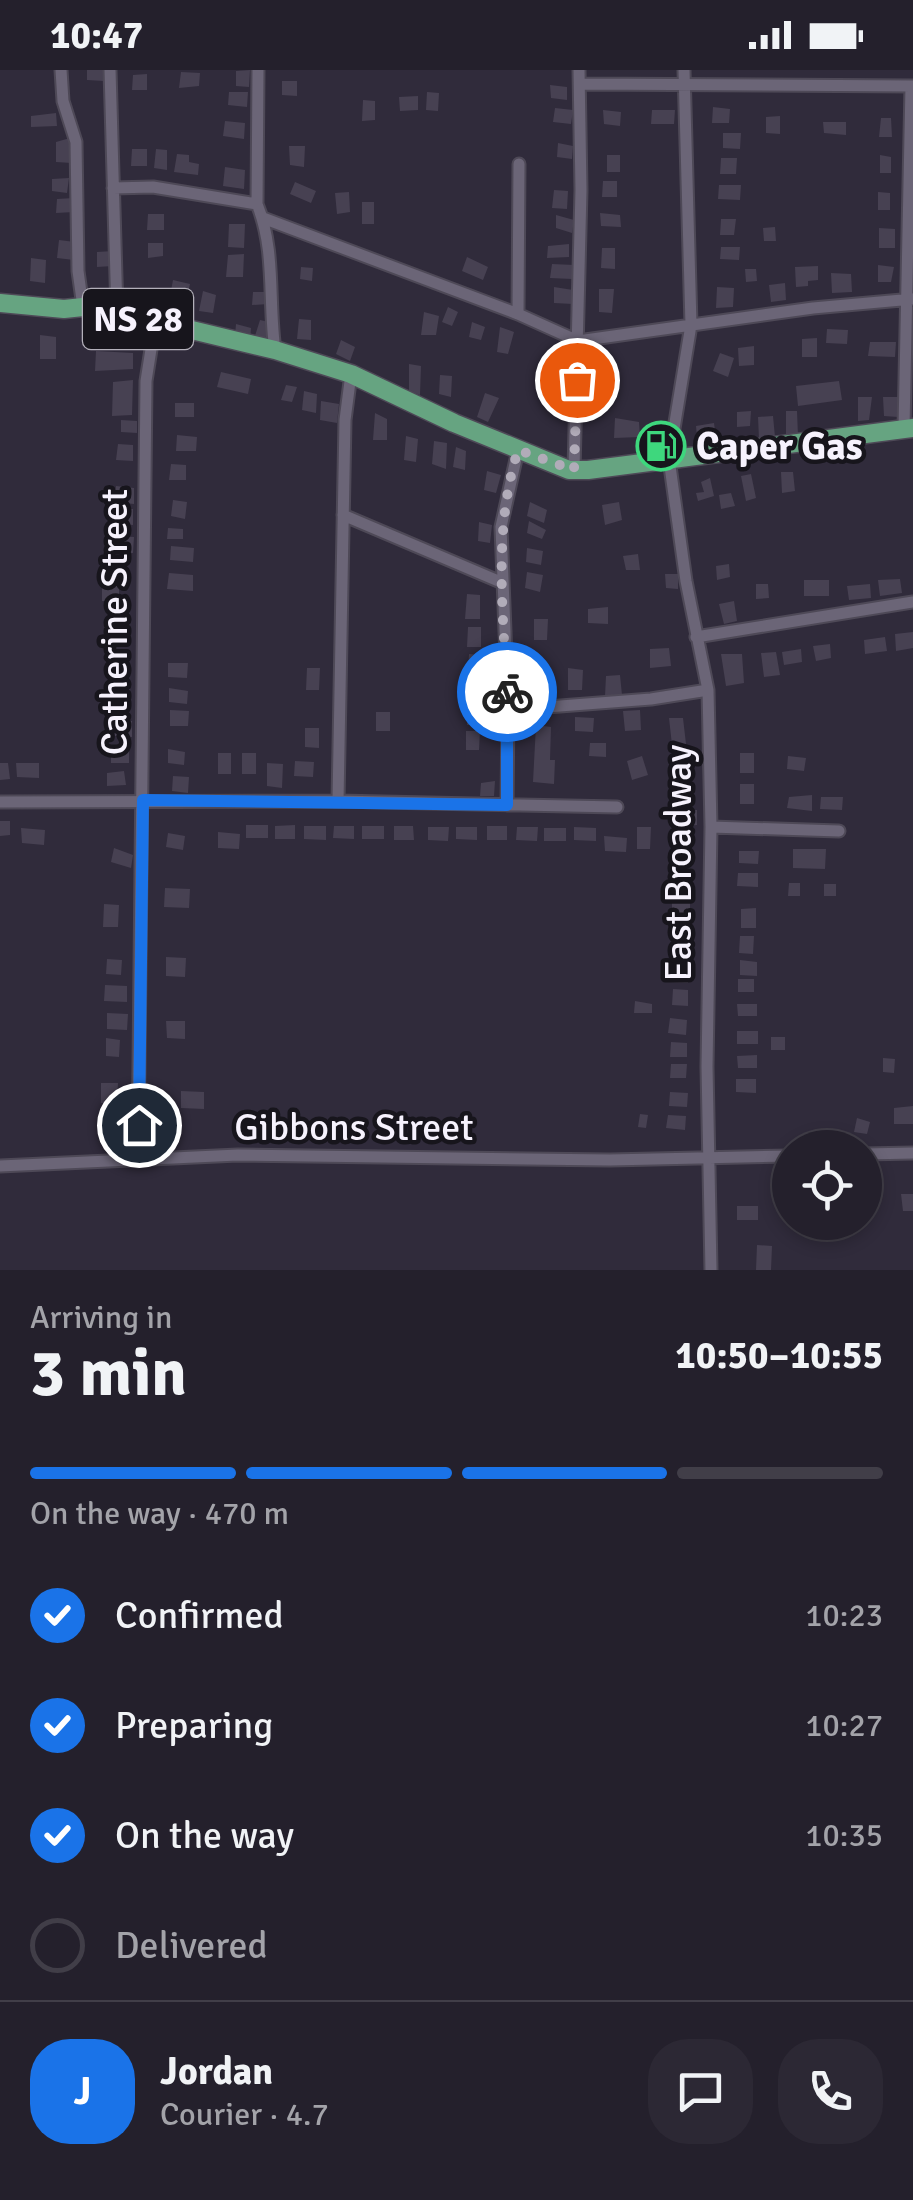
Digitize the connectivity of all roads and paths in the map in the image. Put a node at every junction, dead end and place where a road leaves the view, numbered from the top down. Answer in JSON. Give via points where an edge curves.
{"nodes":[{"id":1,"x":60,"y":70,"type":"edge"},
{"id":2,"x":110,"y":70,"type":"edge"},
{"id":3,"x":258,"y":70,"type":"edge"},
{"id":4,"x":684,"y":76,"type":"edge"},
{"id":5,"x":580,"y":77,"type":"edge"},
{"id":6,"x":912,"y":86,"type":"edge"},
{"id":7,"x":519,"y":164,"type":"dead end"},
{"id":8,"x":113,"y":188,"type":"junction"},
{"id":9,"x":257,"y":204,"type":"junction"},
{"id":10,"x":263,"y":218,"type":"junction"},
{"id":11,"x":910,"y":299,"type":"edge"},
{"id":12,"x":0,"y":304,"type":"edge"},
{"id":13,"x":83,"y":306,"type":"junction"},
{"id":14,"x":118,"y":312,"type":"junction"},
{"id":15,"x":518,"y":314,"type":"junction"},
{"id":16,"x":155,"y":324,"type":"junction"},
{"id":17,"x":691,"y":325,"type":"junction"},
{"id":18,"x":578,"y":340,"type":"junction"},
{"id":19,"x":274,"y":350,"type":"junction"},
{"id":20,"x":351,"y":374,"type":"junction"},
{"id":21,"x":908,"y":428,"type":"edge"},
{"id":22,"x":518,"y":450,"type":"junction"},
{"id":23,"x":669,"y":459,"type":"junction"},
{"id":24,"x":574,"y":470,"type":"junction"},
{"id":25,"x":342,"y":514,"type":"junction"},
{"id":26,"x":503,"y":583,"type":"junction"},
{"id":27,"x":913,"y":602,"type":"edge"},
{"id":28,"x":696,"y":638,"type":"junction"},
{"id":29,"x":708,"y":690,"type":"junction"},
{"id":30,"x":508,"y":710,"type":"junction"},
{"id":31,"x":143,"y":800,"type":"junction"},
{"id":32,"x":338,"y":801,"type":"junction"},
{"id":33,"x":0,"y":802,"type":"edge"},
{"id":34,"x":507,"y":805,"type":"junction"},
{"id":35,"x":617,"y":808,"type":"dead end"},
{"id":36,"x":711,"y":827,"type":"junction"},
{"id":37,"x":839,"y":831,"type":"dead end"},
{"id":38,"x":913,"y":1153,"type":"edge"},
{"id":39,"x":882,"y":1154,"type":"edge"},
{"id":40,"x":772,"y":1156,"type":"edge"},
{"id":41,"x":708,"y":1158,"type":"junction"},
{"id":42,"x":138,"y":1161,"type":"junction"},
{"id":43,"x":0,"y":1166,"type":"edge"},
{"id":44,"x":711,"y":1270,"type":"edge"}],
"edges":[{"from":1,"to":13,"type":"street","via":[[76,142]]},
{"from":2,"to":8,"type":"street"},
{"from":3,"to":9,"type":"street"},
{"from":4,"to":5,"type":"street"},
{"from":4,"to":6,"type":"street"},
{"from":4,"to":17,"type":"street","name":"East Broadway"},
{"from":5,"to":18,"type":"street"},
{"from":6,"to":11,"type":"street"},
{"from":7,"to":15,"type":"street"},
{"from":8,"to":9,"type":"street","via":[[153,187]]},
{"from":8,"to":14,"type":"street"},
{"from":9,"to":10,"type":"street"},
{"from":10,"to":15,"type":"street"},
{"from":10,"to":19,"type":"street"},
{"from":11,"to":17,"type":"street"},
{"from":11,"to":21,"type":"street"},
{"from":12,"to":13,"type":"main road","number":"NS 28"},
{"from":13,"to":14,"type":"main road","number":"NS 28"},
{"from":14,"to":16,"type":"main road","number":"NS 28"},
{"from":15,"to":18,"type":"street"},
{"from":16,"to":19,"type":"main road","number":"NS 28"},
{"from":16,"to":31,"type":"street","name":"Catherine Street","via":[[146,381]]},
{"from":17,"to":18,"type":"street"},
{"from":17,"to":23,"type":"street","name":"East Broadway"},
{"from":18,"to":24,"type":"street"},
{"from":19,"to":20,"type":"main road","number":"NS 28"},
{"from":20,"to":22,"type":"main road","number":"NS 28"},
{"from":20,"to":25,"type":"street"},
{"from":21,"to":23,"type":"main road","number":"NS 28"},
{"from":22,"to":24,"type":"main road","number":"NS 28"},
{"from":22,"to":26,"type":"street","via":[[502,516]]},
{"from":23,"to":24,"type":"main road","number":"NS 28"},
{"from":23,"to":28,"type":"street","name":"East Broadway"},
{"from":25,"to":26,"type":"street"},
{"from":25,"to":32,"type":"street"},
{"from":26,"to":30,"type":"street"},
{"from":27,"to":28,"type":"street"},
{"from":28,"to":29,"type":"street","name":"East Broadway"},
{"from":29,"to":30,"type":"street"},
{"from":29,"to":36,"type":"street","name":"East Broadway"},
{"from":30,"to":34,"type":"street"},
{"from":31,"to":32,"type":"street"},
{"from":31,"to":33,"type":"street"},
{"from":31,"to":42,"type":"street","name":"Catherine Street"},
{"from":32,"to":34,"type":"street"},
{"from":34,"to":35,"type":"street"},
{"from":36,"to":37,"type":"street"},
{"from":36,"to":41,"type":"street","name":"East Broadway"},
{"from":38,"to":39,"type":"street"},
{"from":40,"to":41,"type":"street","name":"Gibbons Street"},
{"from":41,"to":42,"type":"street","name":"Gibbons Street","via":[[238,1155]]},
{"from":41,"to":44,"type":"street","name":"East Broadway"},
{"from":42,"to":43,"type":"street","name":"Gibbons Street"}]}
